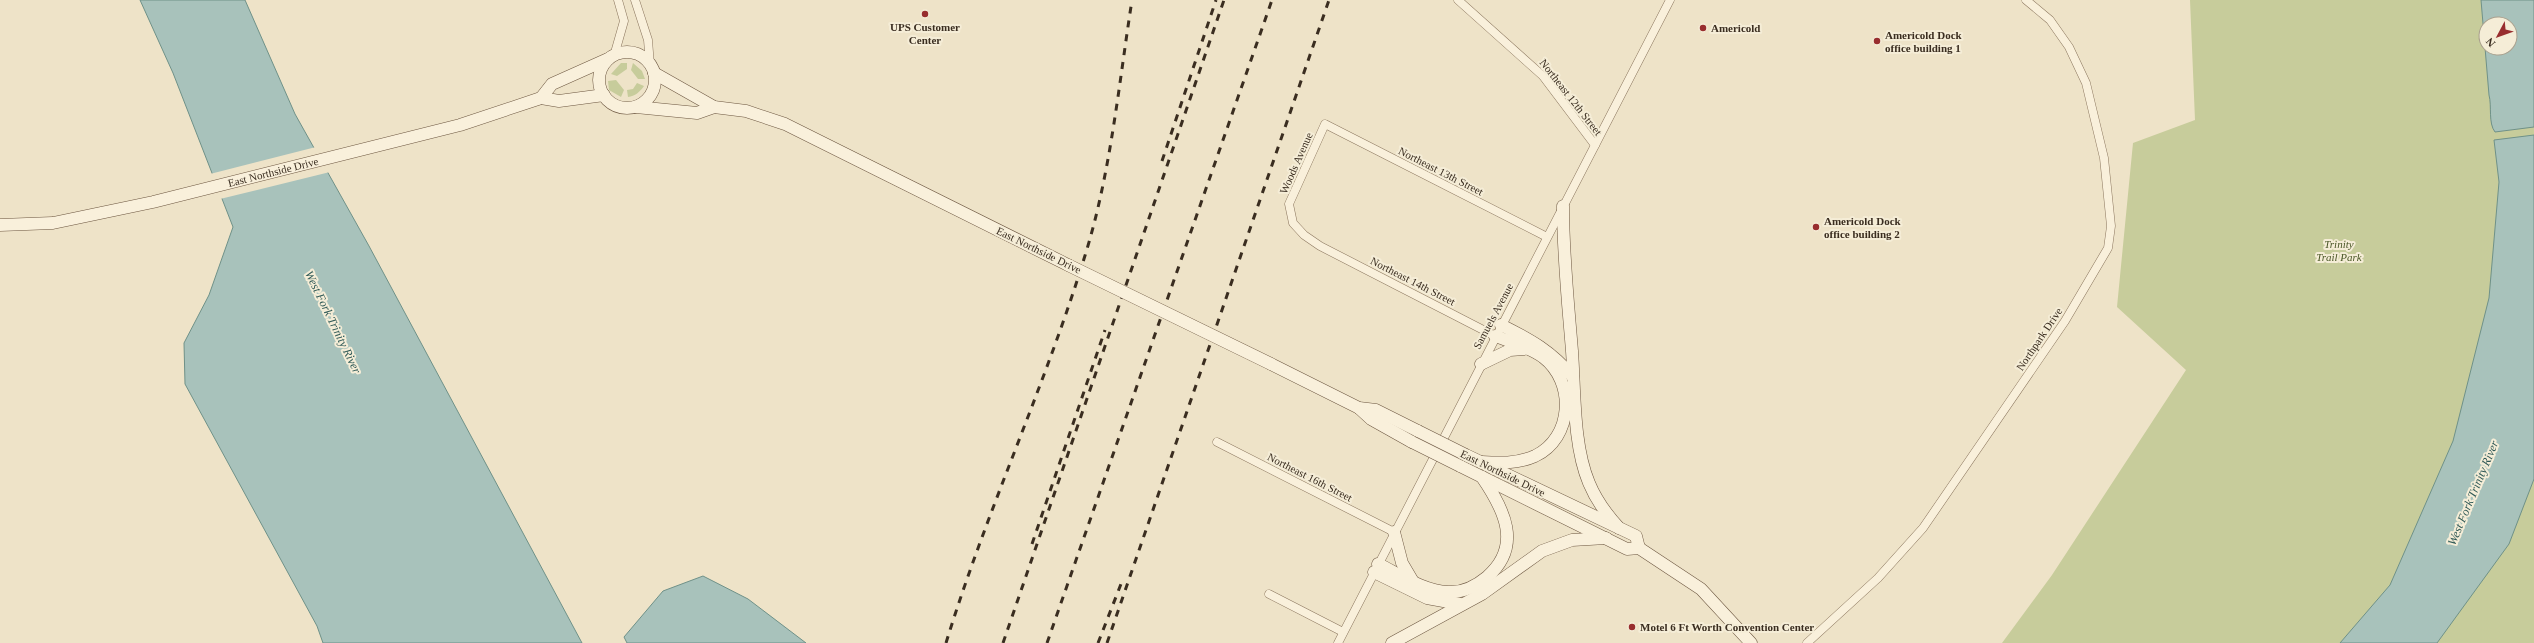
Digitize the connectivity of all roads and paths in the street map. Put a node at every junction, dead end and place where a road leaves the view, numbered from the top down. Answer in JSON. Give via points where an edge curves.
{"nodes":[{"id":1,"x":618,"y":0,"type":"edge"},
{"id":2,"x":635,"y":0,"type":"edge"},
{"id":3,"x":1458,"y":0,"type":"edge"},
{"id":4,"x":1670,"y":0,"type":"edge"},
{"id":5,"x":2026,"y":0,"type":"edge"},
{"id":6,"x":612,"y":57,"type":"junction"},
{"id":7,"x":652,"y":69,"type":"junction"},
{"id":8,"x":604,"y":96,"type":"junction"},
{"id":9,"x":541,"y":98,"type":"junction"},
{"id":10,"x":636,"y":107,"type":"junction"},
{"id":11,"x":714,"y":107,"type":"junction"},
{"id":12,"x":1325,"y":124,"type":"joint"},
{"id":13,"x":1595,"y":145,"type":"junction"},
{"id":14,"x":1563,"y":206,"type":"junction"},
{"id":15,"x":0,"y":225,"type":"edge"},
{"id":16,"x":1547,"y":237,"type":"junction"},
{"id":17,"x":1320,"y":246,"type":"joint"},
{"id":18,"x":1501,"y":325,"type":"junction"},
{"id":19,"x":1496,"y":336,"type":"junction"},
{"id":20,"x":1526,"y":349,"type":"junction"},
{"id":21,"x":1481,"y":364,"type":"junction"},
{"id":22,"x":1573,"y":377,"type":"junction"},
{"id":23,"x":1359,"y":408,"type":"junction"},
{"id":24,"x":1217,"y":442,"type":"dead end"},
{"id":25,"x":1481,"y":462,"type":"junction"},
{"id":26,"x":1481,"y":476,"type":"junction"},
{"id":27,"x":1619,"y":528,"type":"junction"},
{"id":28,"x":1394,"y":532,"type":"junction"},
{"id":29,"x":1608,"y":538,"type":"junction"},
{"id":30,"x":1639,"y":548,"type":"junction"},
{"id":31,"x":1376,"y":568,"type":"junction"},
{"id":32,"x":1412,"y":580,"type":"junction"},
{"id":33,"x":1269,"y":594,"type":"dead end"},
{"id":34,"x":1460,"y":604,"type":"junction"},
{"id":35,"x":1343,"y":632,"type":"junction"},
{"id":36,"x":1338,"y":643,"type":"edge"},
{"id":37,"x":1392,"y":643,"type":"edge"},
{"id":38,"x":1751,"y":643,"type":"edge"},
{"id":39,"x":1807,"y":643,"type":"edge"}],
"edges":[{"from":1,"to":6,"type":"street","via":[[624,21]]},
{"from":2,"to":7,"type":"street","via":[[648,40]]},
{"from":3,"to":13,"type":"street","name":"Northeast 12th Street","via":[[1543,76]]},
{"from":4,"to":13,"type":"street","name":"Samuels Avenue"},
{"from":5,"to":39,"type":"street","name":"Northpark Drive","via":[[2050,20],[2069,47],[2086,83],[2105,164],[2111,226],[2108,248],[2065,322],[1923,528],[1884,573]]},
{"from":6,"to":7,"type":"street","via":[[627,52],[636,54]]},
{"from":6,"to":8,"type":"street","via":[[600,73],[599,82]]},
{"from":6,"to":9,"type":"street","via":[[552,84]]},
{"from":7,"to":10,"type":"street","via":[[653,92]]},
{"from":7,"to":11,"type":"street","name":"East Northside Drive"},
{"from":8,"to":9,"type":"street","name":"East Northside Drive","via":[[559,101]]},
{"from":8,"to":10,"type":"street","via":[[613,105],[622,108]]},
{"from":9,"to":15,"type":"street","name":"East Northside Drive","via":[[435,131],[153,202],[53,223]]},
{"from":10,"to":11,"type":"street","name":"East Northside Drive","via":[[698,113]]},
{"from":11,"to":23,"type":"street","name":"East Northside Drive","bridge":true,"via":[[746,111],[785,124]]},
{"from":12,"to":16,"type":"street","name":"Northeast 13th Street"},
{"from":12,"to":17,"type":"street","name":"Woods Avenue","via":[[1289,204],[1293,223],[1304,235]]},
{"from":13,"to":14,"type":"street","name":"Samuels Avenue"},
{"from":14,"to":16,"type":"street","name":"Samuels Avenue"},
{"from":14,"to":22,"type":"street","via":[[1563,252]]},
{"from":16,"to":18,"type":"street","name":"Samuels Avenue"},
{"from":17,"to":19,"type":"street","name":"Northeast 14th Street"},
{"from":18,"to":19,"type":"street","name":"Samuels Avenue"},
{"from":18,"to":22,"type":"street","via":[[1541,345],[1560,361]]},
{"from":19,"to":20,"type":"street"},
{"from":19,"to":21,"type":"street","name":"Samuels Avenue"},
{"from":20,"to":21,"type":"street","via":[[1510,350]]},
{"from":20,"to":25,"type":"street","via":[[1543,357],[1560,377],[1566,398],[1562,427],[1552,442],[1536,456],[1514,463]]},
{"from":21,"to":28,"type":"street","name":"Samuels Avenue"},
{"from":22,"to":27,"type":"street","via":[[1582,463],[1600,505]]},
{"from":23,"to":25,"type":"street","name":"East Northside Drive","bridge":true,"via":[[1376,410]]},
{"from":23,"to":26,"type":"street","name":"East Northside Drive","bridge":true,"via":[[1371,420]]},
{"from":24,"to":28,"type":"street","name":"Northeast 16th Street"},
{"from":25,"to":27,"type":"street","name":"East Northside Drive"},
{"from":26,"to":29,"type":"street","name":"East Northside Drive"},
{"from":26,"to":32,"type":"street","via":[[1496,499],[1507,530],[1506,546],[1499,564],[1479,584],[1458,592],[1438,591]]},
{"from":27,"to":30,"type":"street","name":"East Northside Drive","via":[[1636,536]]},
{"from":28,"to":31,"type":"street","name":"Samuels Avenue"},
{"from":28,"to":32,"type":"street","via":[[1400,559]]},
{"from":29,"to":30,"type":"street","name":"East Northside Drive","via":[[1627,549]]},
{"from":29,"to":34,"type":"street","via":[[1572,540],[1542,551],[1482,594]]},
{"from":30,"to":38,"type":"street","name":"East Northside Drive","via":[[1701,589]]},
{"from":31,"to":32,"type":"street"},
{"from":31,"to":34,"type":"street","via":[[1427,598]]},
{"from":31,"to":35,"type":"street","name":"Samuels Avenue"},
{"from":33,"to":35,"type":"street"},
{"from":34,"to":37,"type":"street"},
{"from":35,"to":36,"type":"street","name":"Samuels Avenue"}]}
